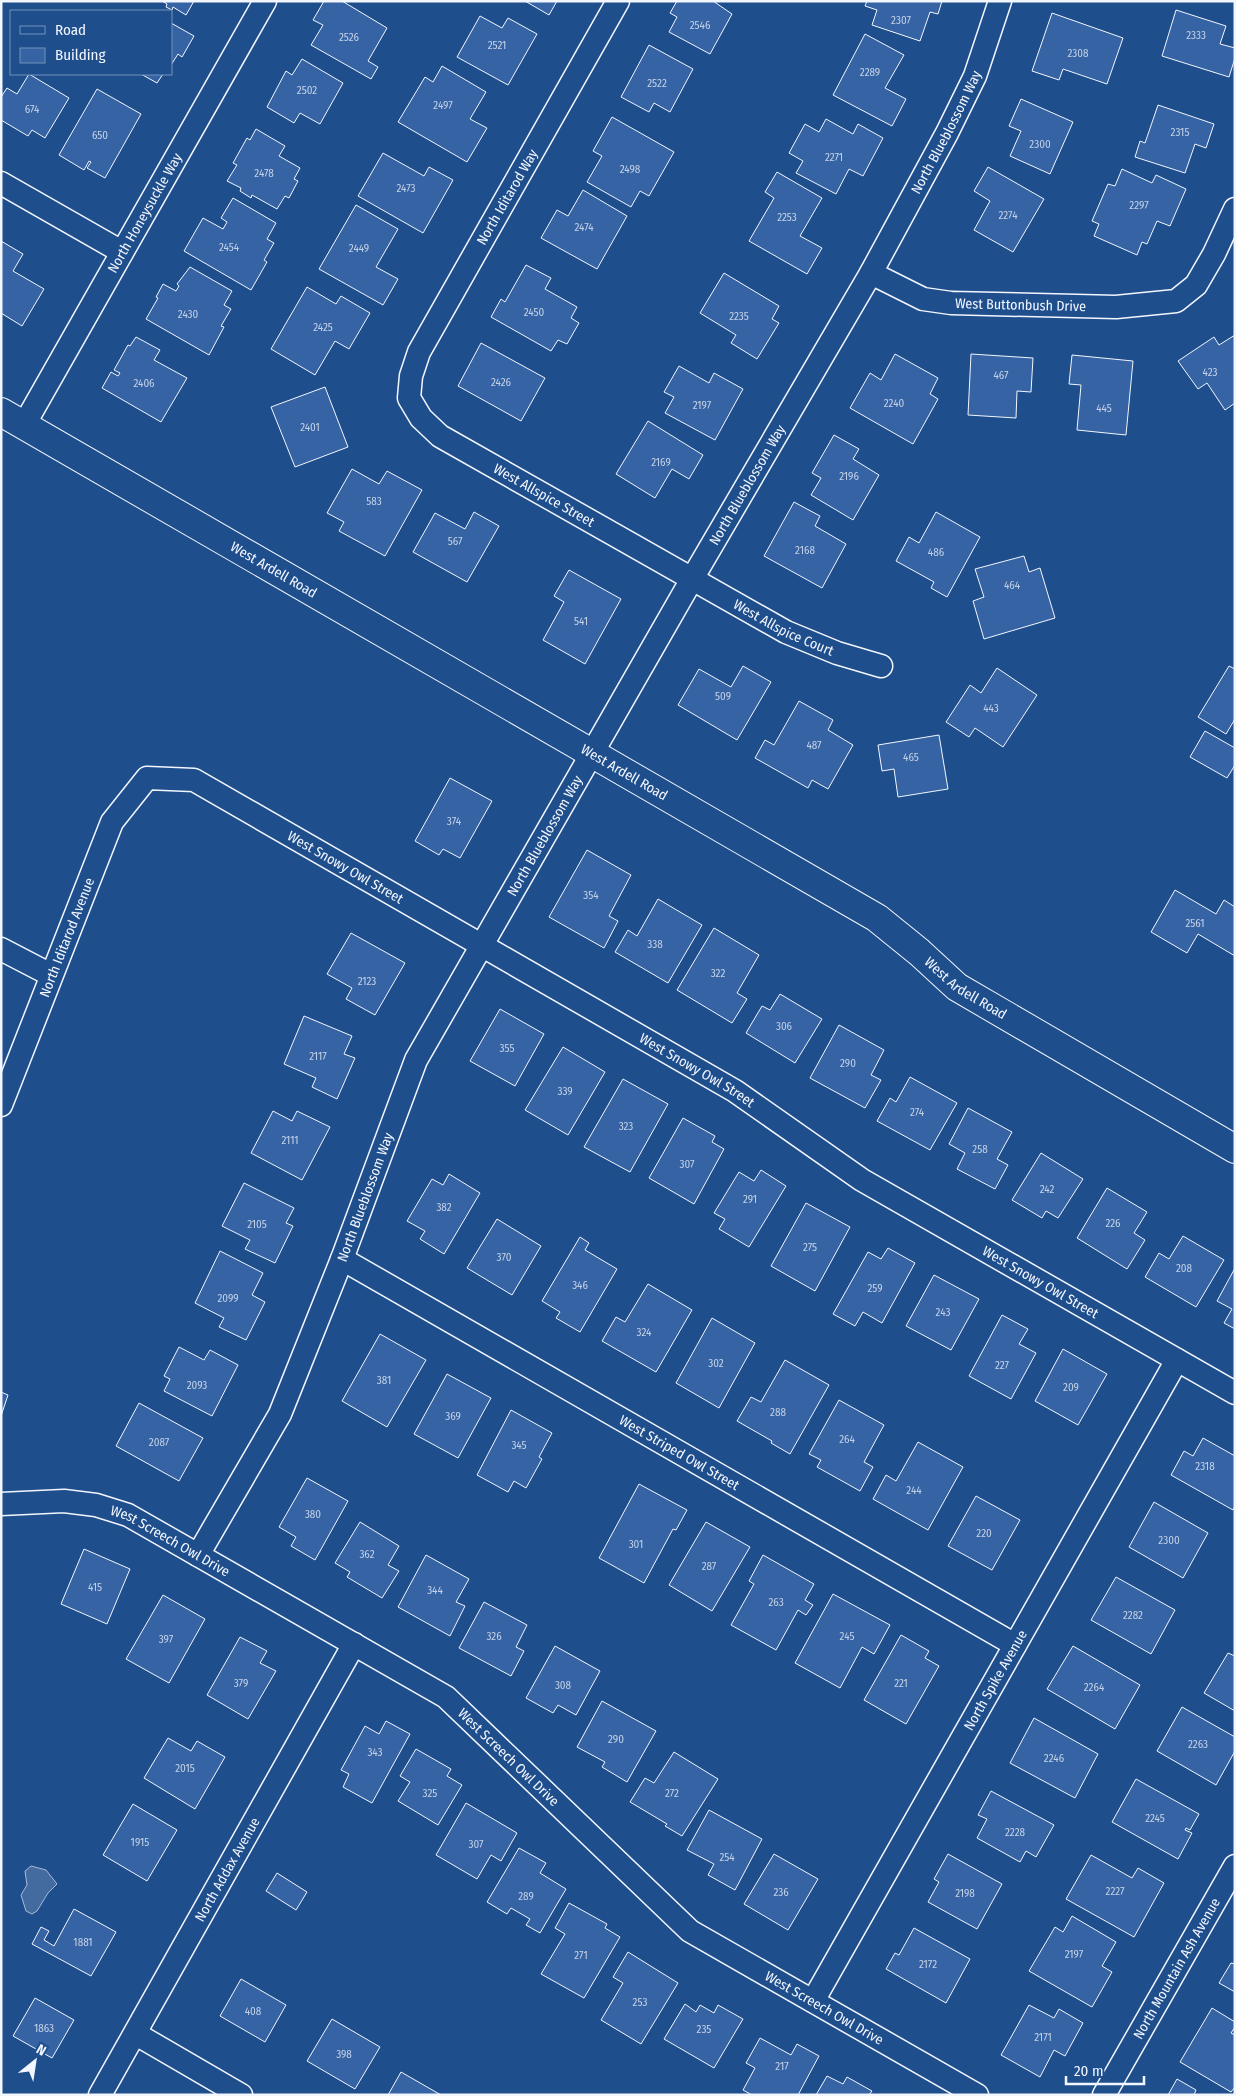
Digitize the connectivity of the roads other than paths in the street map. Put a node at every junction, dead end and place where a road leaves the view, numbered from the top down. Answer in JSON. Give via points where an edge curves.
{"nodes":[{"id":1,"x":265,"y":1,"type":"edge"},
{"id":2,"x":618,"y":1,"type":"edge"},
{"id":3,"x":1000,"y":1,"type":"edge"},
{"id":4,"x":1,"y":182,"type":"edge"},
{"id":5,"x":1235,"y":209,"type":"edge"},
{"id":6,"x":122,"y":252,"type":"junction"},
{"id":7,"x":871,"y":273,"type":"junction"},
{"id":8,"x":409,"y":398,"type":"joint"},
{"id":9,"x":1,"y":412,"type":"edge"},
{"id":10,"x":24,"y":425,"type":"junction"},
{"id":11,"x":692,"y":579,"type":"junction"},
{"id":12,"x":881,"y":666,"type":"dead end"},
{"id":13,"x":591,"y":753,"type":"junction"},
{"id":14,"x":147,"y":778,"type":"joint"},
{"id":15,"x":482,"y":946,"type":"junction"},
{"id":16,"x":1,"y":949,"type":"edge"},
{"id":17,"x":51,"y":975,"type":"junction"},
{"id":18,"x":1,"y":1105,"type":"edge"},
{"id":19,"x":1235,"y":1150,"type":"edge"},
{"id":20,"x":342,"y":1259,"type":"junction"},
{"id":21,"x":1177,"y":1360,"type":"junction"},
{"id":22,"x":1235,"y":1393,"type":"edge"},
{"id":23,"x":1,"y":1504,"type":"edge"},
{"id":24,"x":198,"y":1555,"type":"junction"},
{"id":25,"x":354,"y":1644,"type":"junction"},
{"id":26,"x":1016,"y":1645,"type":"junction"},
{"id":27,"x":1235,"y":1866,"type":"edge"},
{"id":28,"x":813,"y":2001,"type":"junction"},
{"id":29,"x":136,"y":2034,"type":"junction"},
{"id":30,"x":100,"y":2095,"type":"edge"},
{"id":31,"x":241,"y":2095,"type":"edge"},
{"id":32,"x":977,"y":2095,"type":"edge"},
{"id":33,"x":1104,"y":2095,"type":"edge"}],
"edges":[{"from":1,"to":6,"type":"street","name":"North Honeysuckle Way"},
{"from":2,"to":8,"type":"street","name":"North Iditarod Way","via":[[419,352],[411,376]]},
{"from":3,"to":7,"type":"street","name":"North Blueblossom Way","via":[[975,76]]},
{"from":4,"to":6,"type":"street"},
{"from":5,"to":7,"type":"street","name":"West Buttonbush Drive","via":[[1196,285],[1176,301],[1116,306],[951,303],[923,299]]},
{"from":6,"to":10,"type":"street","name":"North Honeysuckle Way"},
{"from":7,"to":11,"type":"street","name":"North Blueblossom Way"},
{"from":8,"to":11,"type":"street","name":"West Allspice Street","via":[[421,418],[440,436]]},
{"from":9,"to":10,"type":"street","name":"West Ardell Road"},
{"from":10,"to":13,"type":"street","name":"West Ardell Road"},
{"from":11,"to":12,"type":"street","name":"West Allspice Court","via":[[786,632],[837,654]]},
{"from":11,"to":13,"type":"street","name":"North Blueblossom Way"},
{"from":13,"to":15,"type":"street","name":"North Blueblossom Way"},
{"from":13,"to":19,"type":"street","name":"West Ardell Road","via":[[877,918],[957,987]]},
{"from":14,"to":15,"type":"street","name":"West Snowy Owl Street","via":[[194,780]]},
{"from":14,"to":17,"type":"street","name":"North Iditarod Avenue","via":[[112,822]]},
{"from":15,"to":20,"type":"street","name":"North Blueblossom Way","via":[[416,1060]]},
{"from":15,"to":21,"type":"street","name":"West Snowy Owl Street","via":[[735,1091],[862,1180]]},
{"from":16,"to":17,"type":"street"},
{"from":17,"to":18,"type":"street","name":"North Iditarod Avenue"},
{"from":20,"to":24,"type":"street","name":"North Blueblossom Way","via":[[280,1414]]},
{"from":20,"to":26,"type":"street","name":"West Striped Owl Street"},
{"from":21,"to":22,"type":"street","name":"West Snowy Owl Street"},
{"from":21,"to":26,"type":"street","name":"North Spike Avenue"},
{"from":23,"to":24,"type":"street","name":"West Screech Owl Drive","via":[[64,1501],[96,1505],[128,1515]]},
{"from":24,"to":25,"type":"street","name":"West Screech Owl Drive"},
{"from":25,"to":28,"type":"street","name":"West Screech Owl Drive","via":[[446,1697],[690,1931]]},
{"from":25,"to":29,"type":"street","name":"North Addax Avenue"},
{"from":26,"to":28,"type":"street","name":"North Spike Avenue"},
{"from":27,"to":33,"type":"street","name":"North Mountain Ash Avenue"},
{"from":28,"to":32,"type":"street","name":"West Screech Owl Drive"},
{"from":29,"to":30,"type":"street","name":"North Addax Avenue"},
{"from":29,"to":31,"type":"street"}]}
